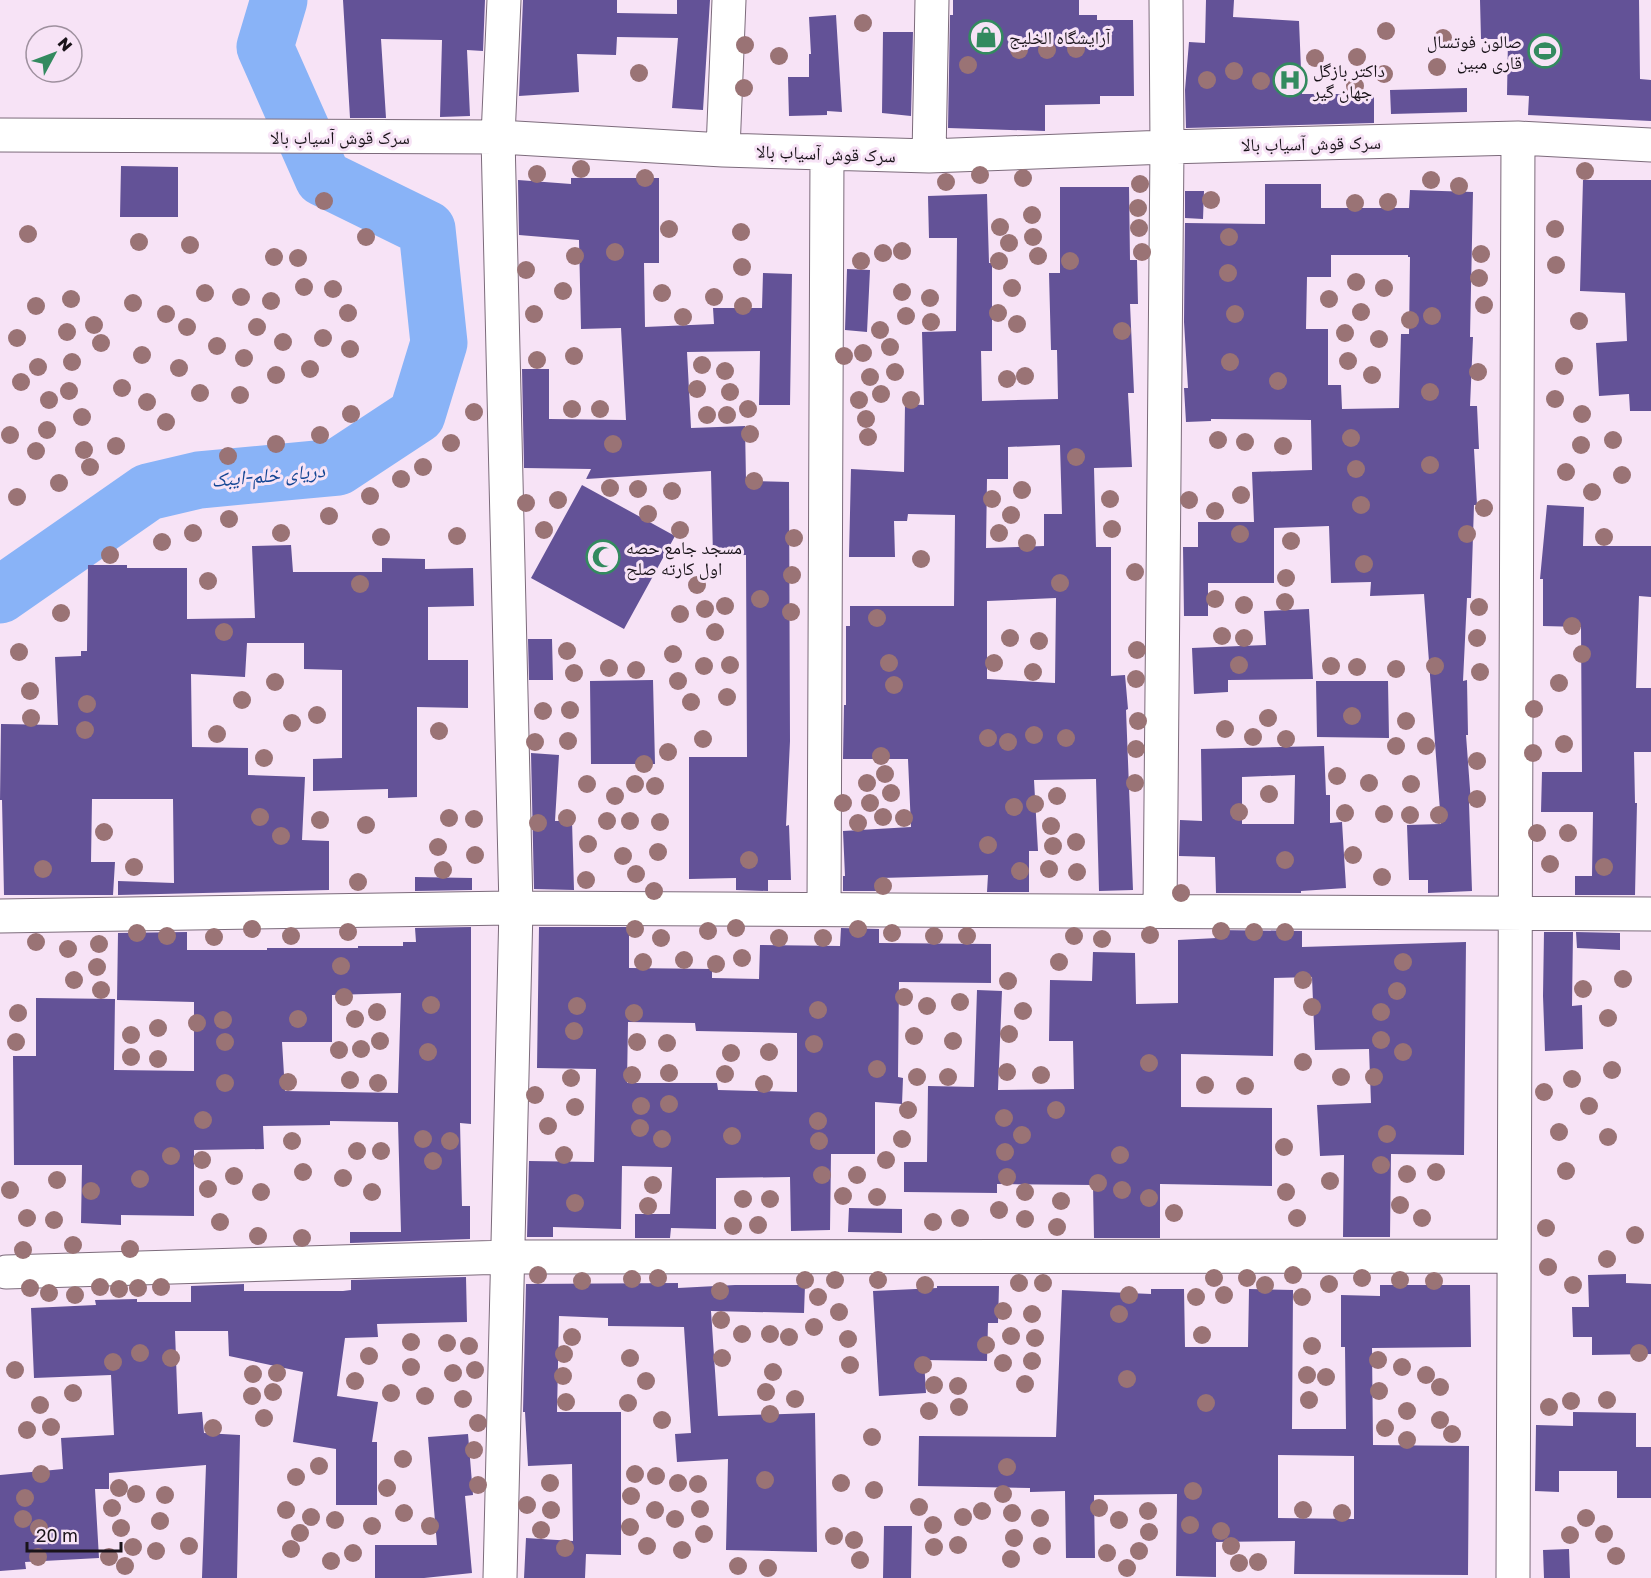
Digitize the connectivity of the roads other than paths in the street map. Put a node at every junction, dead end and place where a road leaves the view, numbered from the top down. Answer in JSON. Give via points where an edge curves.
{"nodes":[{"id":1,"x":504,"y":0,"type":"edge"},
{"id":2,"x":729,"y":0,"type":"edge"},
{"id":3,"x":932,"y":0,"type":"edge"},
{"id":4,"x":1166,"y":0,"type":"edge"},
{"id":5,"x":0,"y":135,"type":"edge"},
{"id":6,"x":498,"y":136,"type":"junction"},
{"id":7,"x":1518,"y":138,"type":"junction"},
{"id":8,"x":1651,"y":145,"type":"edge"},
{"id":9,"x":1167,"y":147,"type":"junction"},
{"id":10,"x":723,"y":150,"type":"junction"},
{"id":11,"x":827,"y":154,"type":"junction"},
{"id":12,"x":929,"y":156,"type":"junction"},
{"id":13,"x":516,"y":908,"type":"junction"},
{"id":14,"x":825,"y":909,"type":"junction"},
{"id":15,"x":1160,"y":911,"type":"junction"},
{"id":16,"x":1515,"y":912,"type":"junction"},
{"id":17,"x":1651,"y":914,"type":"edge"},
{"id":18,"x":0,"y":916,"type":"edge"},
{"id":19,"x":1514,"y":1256,"type":"junction"},
{"id":20,"x":508,"y":1257,"type":"junction"},
{"id":21,"x":6,"y":1272,"type":"dead end"},
{"id":22,"x":500,"y":1578,"type":"edge"},
{"id":23,"x":1513,"y":1578,"type":"edge"}],
"edges":[{"from":1,"to":6,"type":"street"},
{"from":2,"to":10,"type":"street"},
{"from":3,"to":12,"type":"street"},
{"from":4,"to":9,"type":"street"},
{"from":5,"to":6,"type":"street","name":"سرک قوش آسیاب بالا"},
{"from":6,"to":10,"type":"street","name":"سرک قوش آسیاب بالا"},
{"from":6,"to":13,"type":"street"},
{"from":7,"to":8,"type":"street","name":"سرک قوش آسیاب بالا"},
{"from":7,"to":9,"type":"street","name":"سرک قوش آسیاب بالا"},
{"from":7,"to":16,"type":"street"},
{"from":9,"to":12,"type":"street","name":"سرک قوش آسیاب بالا"},
{"from":9,"to":15,"type":"street"},
{"from":10,"to":11,"type":"street","name":"سرک قوش آسیاب بالا"},
{"from":11,"to":12,"type":"street","name":"سرک قوش آسیاب بالا"},
{"from":11,"to":14,"type":"street"},
{"from":13,"to":14,"type":"street"},
{"from":13,"to":18,"type":"street"},
{"from":13,"to":20,"type":"street"},
{"from":14,"to":15,"type":"street"},
{"from":15,"to":16,"type":"street"},
{"from":16,"to":17,"type":"street"},
{"from":16,"to":19,"type":"street"},
{"from":19,"to":20,"type":"street"},
{"from":19,"to":23,"type":"street"},
{"from":20,"to":21,"type":"street"},
{"from":20,"to":22,"type":"street"}]}
